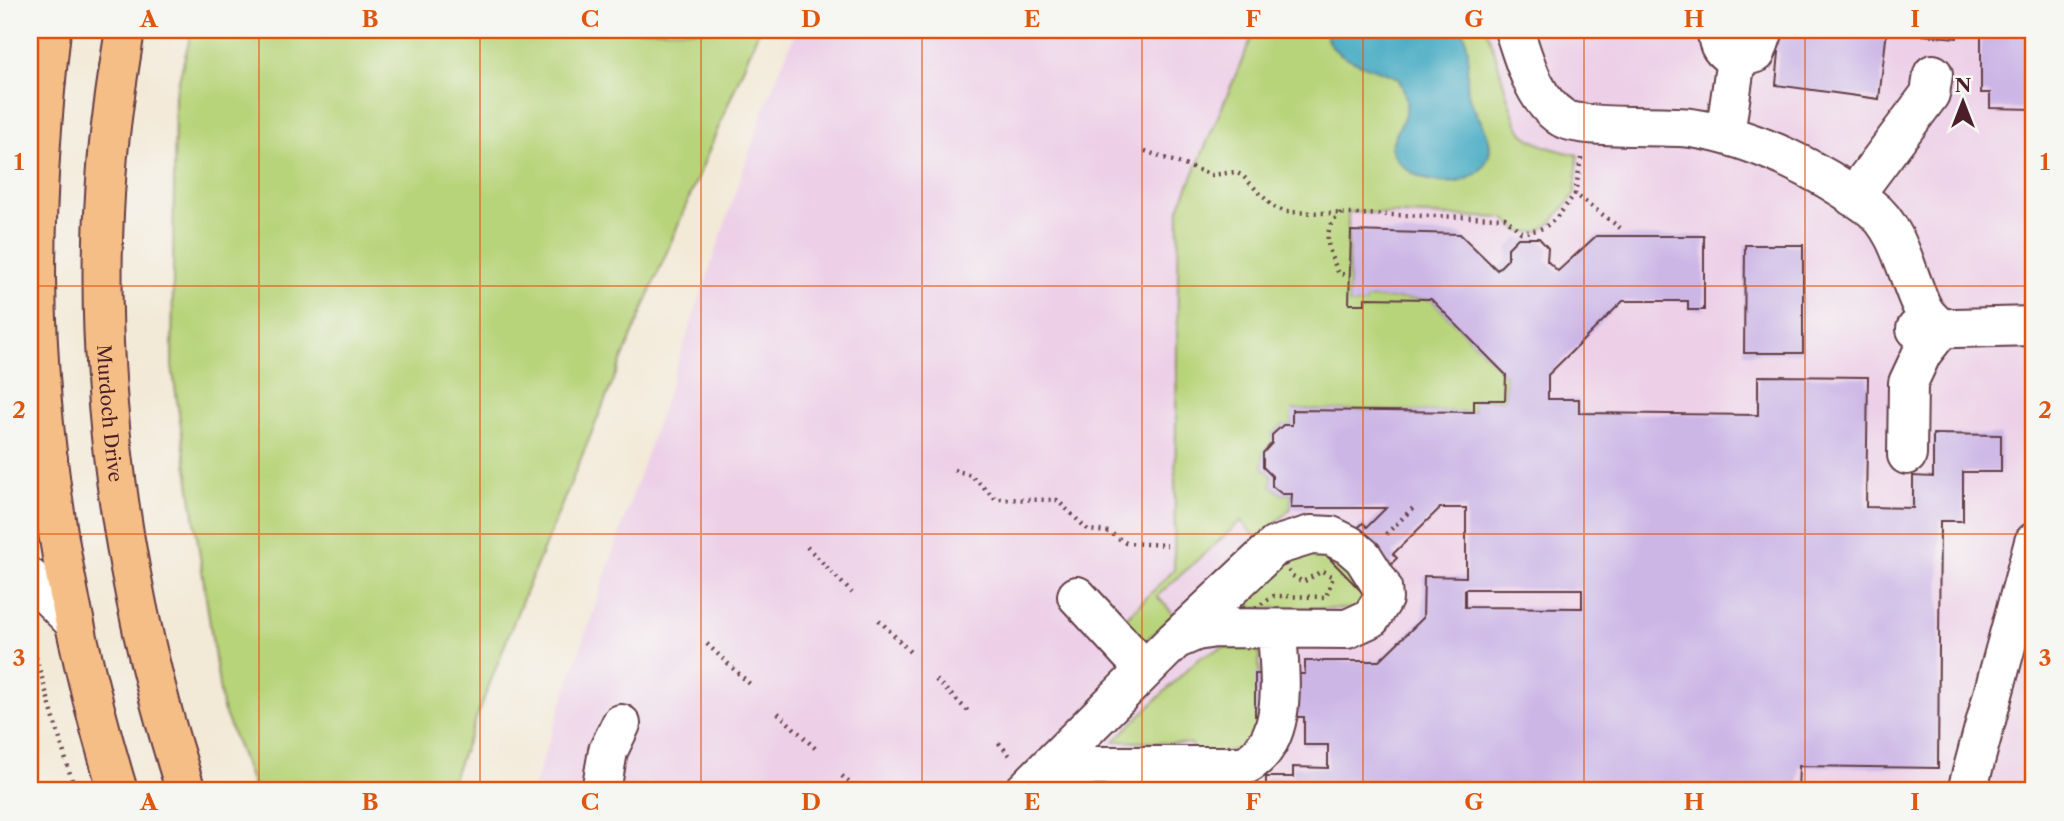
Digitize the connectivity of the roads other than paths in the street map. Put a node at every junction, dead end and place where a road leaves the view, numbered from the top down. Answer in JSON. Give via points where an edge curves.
{"nodes":[{"id":1,"x":51,"y":30,"type":"edge"},
{"id":2,"x":125,"y":30,"type":"edge"},
{"id":3,"x":1514,"y":30,"type":"edge"},
{"id":4,"x":1764,"y":30,"type":"edge"},
{"id":5,"x":1726,"y":44,"type":"edge"},
{"id":6,"x":1934,"y":74,"type":"dead end"},
{"id":7,"x":1726,"y":135,"type":"junction"},
{"id":8,"x":1853,"y":197,"type":"junction"},
{"id":9,"x":2034,"y":326,"type":"edge"},
{"id":10,"x":1941,"y":329,"type":"junction"},
{"id":11,"x":1907,"y":455,"type":"dead end"},
{"id":12,"x":48,"y":459,"type":"junction"},
{"id":13,"x":30,"y":503,"type":"edge"},
{"id":14,"x":2034,"y":546,"type":"edge"},
{"id":15,"x":30,"y":578,"type":"edge"},
{"id":16,"x":1077,"y":596,"type":"dead end"},
{"id":17,"x":74,"y":622,"type":"junction"},
{"id":18,"x":1277,"y":629,"type":"junction"},
{"id":19,"x":1175,"y":640,"type":"junction"},
{"id":20,"x":1145,"y":670,"type":"junction"},
{"id":21,"x":621,"y":724,"type":"dead end"},
{"id":22,"x":1031,"y":774,"type":"edge"},
{"id":23,"x":118,"y":791,"type":"edge"},
{"id":24,"x":186,"y":791,"type":"edge"},
{"id":25,"x":601,"y":791,"type":"edge"},
{"id":26,"x":1968,"y":791,"type":"edge"}],
"edges":[{"from":1,"to":12,"type":"main road","via":[[38,165],[36,281]]},
{"from":2,"to":24,"type":"main road","name":"Murdoch Drive","via":[[107,168],[103,300],[115,467],[134,586]]},
{"from":3,"to":7,"type":"street","via":[[1538,91],[1563,119],[1578,124],[1646,124]]},
{"from":4,"to":5,"type":"street","via":[[1756,52]]},
{"from":5,"to":7,"type":"street"},
{"from":6,"to":8,"type":"street","via":[[1930,94]]},
{"from":7,"to":8,"type":"street","via":[[1767,149]]},
{"from":8,"to":10,"type":"street","via":[[1872,208],[1886,227],[1924,312]]},
{"from":9,"to":10,"type":"street"},
{"from":10,"to":11,"type":"street","via":[[1922,353],[1908,383]]},
{"from":12,"to":13,"type":"street"},
{"from":12,"to":17,"type":"main road"},
{"from":14,"to":26,"type":"street"},
{"from":15,"to":17,"type":"street"},
{"from":16,"to":20,"type":"street"},
{"from":17,"to":23,"type":"main road"},
{"from":18,"to":19,"type":"street","via":[[1215,628]]},
{"from":18,"to":19,"type":"street","via":[[1359,625],[1377,610],[1383,599],[1382,587],[1363,557],[1349,545],[1331,536],[1292,539],[1263,555]]},
{"from":18,"to":22,"type":"street","via":[[1277,728],[1258,759],[1244,766]]},
{"from":19,"to":20,"type":"street"},
{"from":20,"to":22,"type":"street"},
{"from":21,"to":25,"type":"street","via":[[608,751]]}]}
